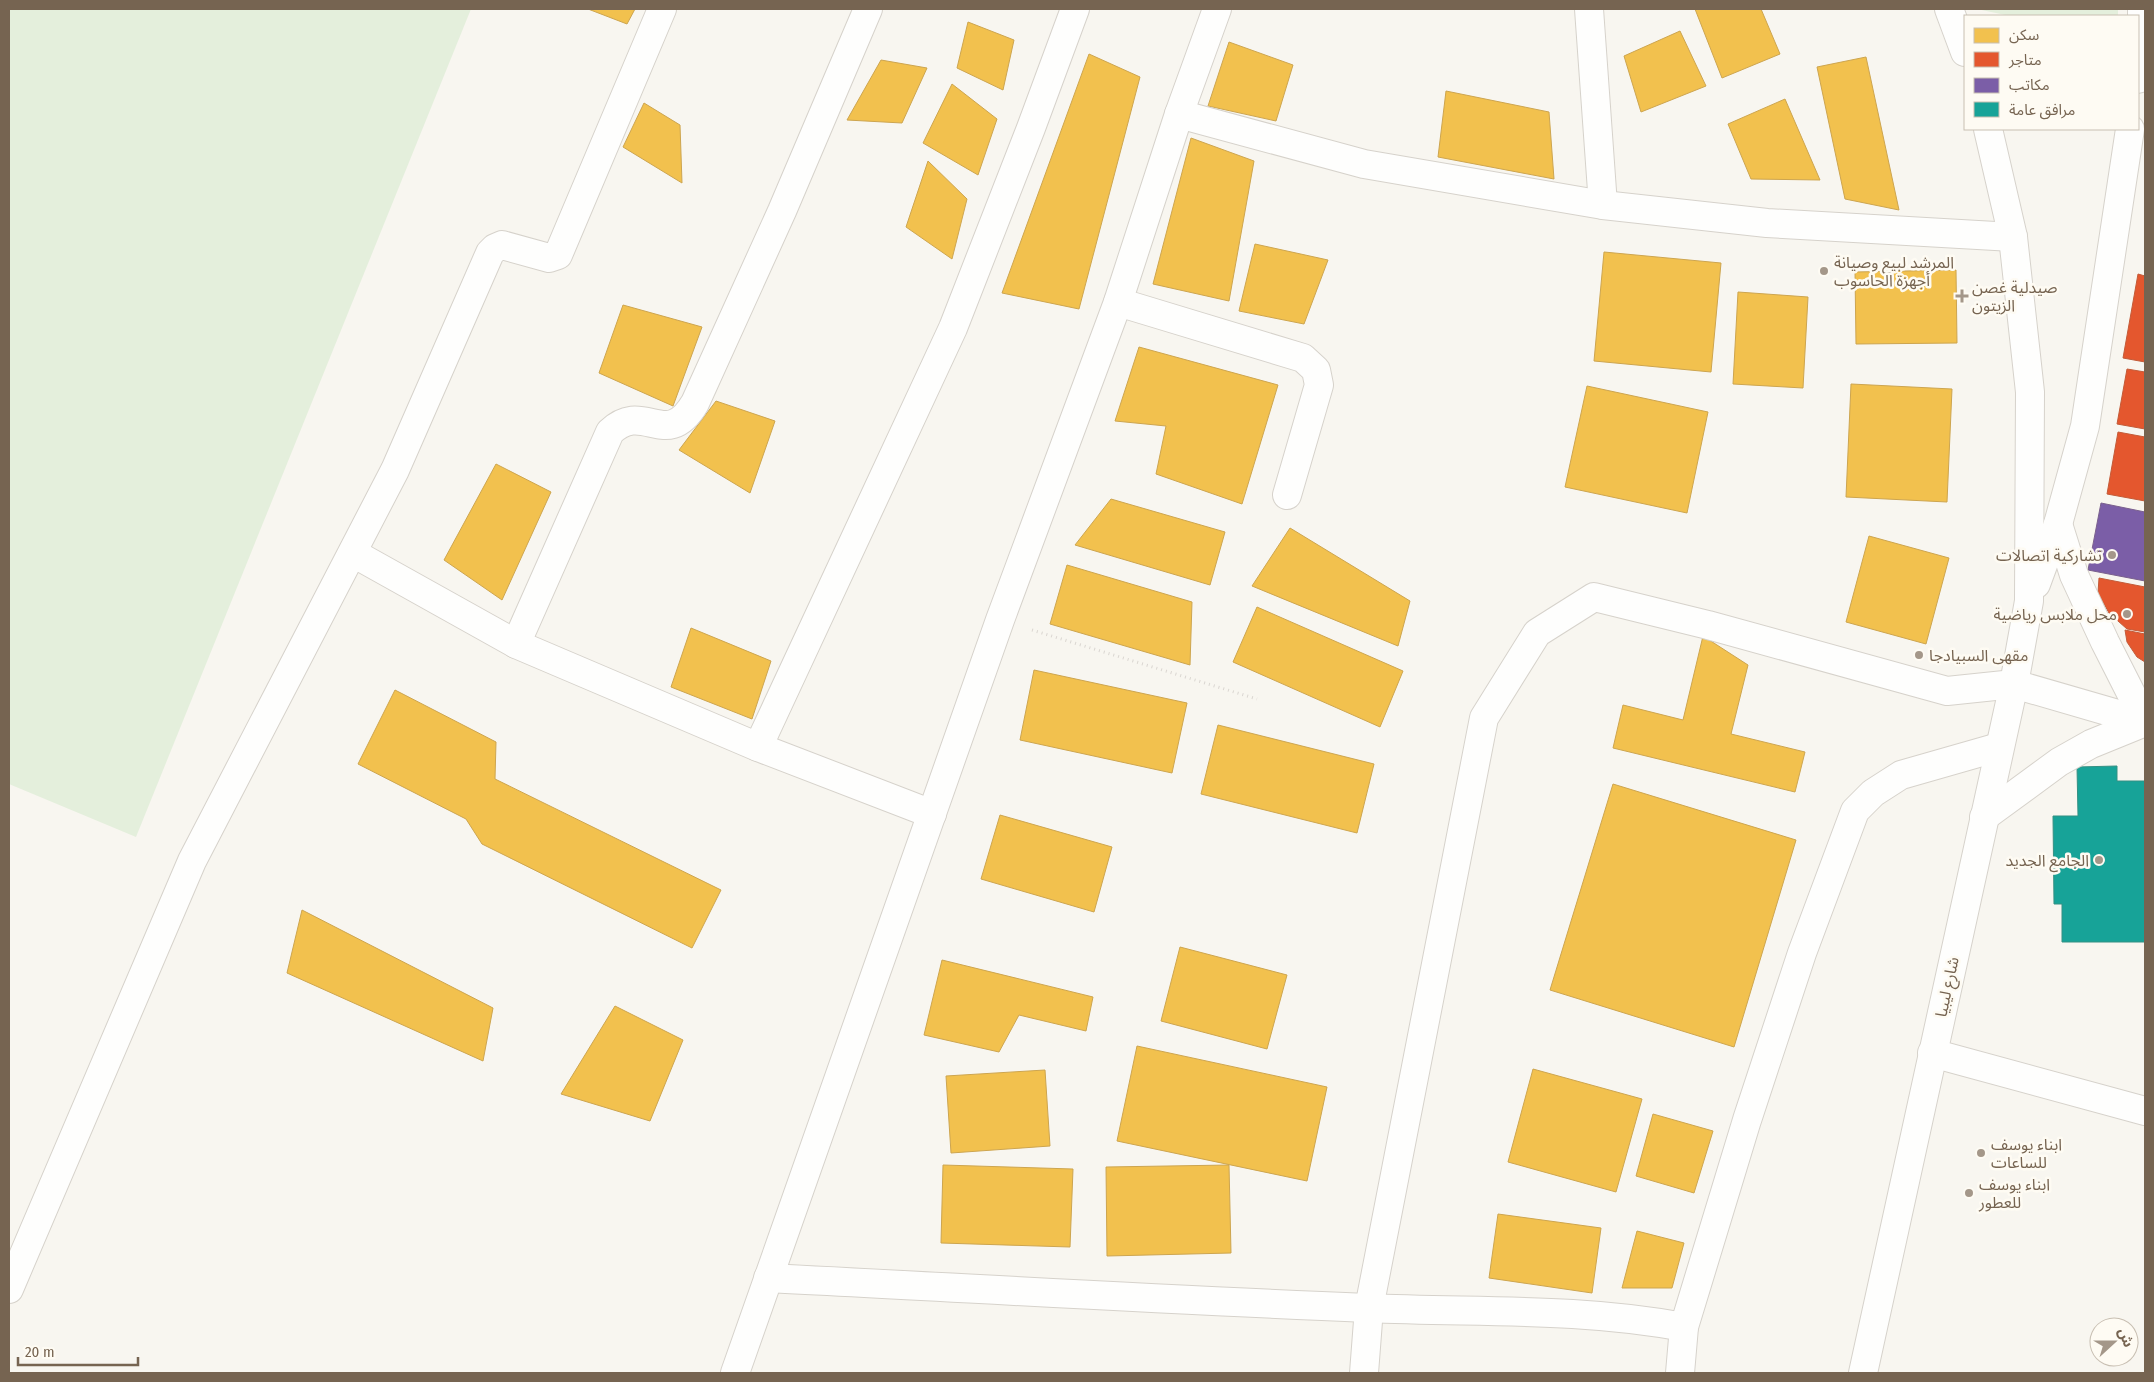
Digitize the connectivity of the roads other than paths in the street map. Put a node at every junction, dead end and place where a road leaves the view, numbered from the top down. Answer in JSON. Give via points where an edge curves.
{"nodes":[{"id":1,"x":662,"y":9,"type":"edge"},
{"id":2,"x":868,"y":9,"type":"edge"},
{"id":3,"x":1075,"y":9,"type":"edge"},
{"id":4,"x":1217,"y":9,"type":"edge"},
{"id":5,"x":1590,"y":9,"type":"edge"},
{"id":6,"x":2142,"y":9,"type":"edge"},
{"id":7,"x":2142,"y":52,"type":"edge"},
{"id":8,"x":2139,"y":72,"type":"edge"},
{"id":9,"x":1179,"y":114,"type":"junction"},
{"id":10,"x":1988,"y":130,"type":"edge"},
{"id":11,"x":2130,"y":130,"type":"edge"},
{"id":12,"x":1603,"y":205,"type":"junction"},
{"id":13,"x":2013,"y":237,"type":"junction"},
{"id":14,"x":1118,"y":302,"type":"junction"},
{"id":15,"x":1287,"y":495,"type":"dead end"},
{"id":16,"x":2058,"y":524,"type":"junction"},
{"id":17,"x":353,"y":552,"type":"junction"},
{"id":18,"x":2029,"y":602,"type":"junction"},
{"id":19,"x":516,"y":644,"type":"junction"},
{"id":20,"x":2014,"y":684,"type":"junction"},
{"id":21,"x":2145,"y":721,"type":"edge"},
{"id":22,"x":758,"y":747,"type":"junction"},
{"id":23,"x":2000,"y":747,"type":"junction"},
{"id":24,"x":932,"y":814,"type":"junction"},
{"id":25,"x":1984,"y":817,"type":"junction"},
{"id":26,"x":1932,"y":1053,"type":"junction"},
{"id":27,"x":2145,"y":1111,"type":"edge"},
{"id":28,"x":768,"y":1278,"type":"junction"},
{"id":29,"x":9,"y":1289,"type":"edge"},
{"id":30,"x":1369,"y":1308,"type":"junction"},
{"id":31,"x":1684,"y":1327,"type":"junction"},
{"id":32,"x":735,"y":1373,"type":"edge"},
{"id":33,"x":1364,"y":1373,"type":"edge"},
{"id":34,"x":1680,"y":1373,"type":"edge"},
{"id":35,"x":1863,"y":1373,"type":"edge"}],
"edges":[{"from":1,"to":17,"type":"street","via":[[563,247],[558,255],[549,258],[502,245],[490,253],[395,470]]},
{"from":2,"to":19,"type":"street","via":[[782,212],[695,403],[686,418],[669,426],[633,419],[619,423],[610,432]]},
{"from":3,"to":22,"type":"street","via":[[953,328]]},
{"from":4,"to":9,"type":"street"},
{"from":5,"to":12,"type":"street"},
{"from":6,"to":7,"type":"street"},
{"from":7,"to":8,"type":"street"},
{"from":9,"to":12,"type":"street","via":[[1364,164]]},
{"from":9,"to":14,"type":"street"},
{"from":10,"to":13,"type":"street"},
{"from":11,"to":16,"type":"street","via":[[2085,426]]},
{"from":12,"to":13,"type":"street","via":[[1767,223]]},
{"from":13,"to":18,"type":"street","via":[[2030,392]]},
{"from":14,"to":15,"type":"street","via":[[1303,358],[1316,370],[1319,385]]},
{"from":14,"to":24,"type":"street"},
{"from":16,"to":18,"type":"street"},
{"from":16,"to":21,"type":"street","via":[[2074,575]]},
{"from":17,"to":19,"type":"street"},
{"from":17,"to":29,"type":"street","via":[[192,861]]},
{"from":18,"to":20,"type":"street","name":"شارع ليبيا"},
{"from":19,"to":22,"type":"street"},
{"from":20,"to":21,"type":"street"},
{"from":20,"to":23,"type":"street","name":"شارع ليبيا"},
{"from":20,"to":30,"type":"street","via":[[1947,692],[1708,625],[1594,597],[1537,633],[1484,718]]},
{"from":21,"to":25,"type":"street","via":[[2059,762]]},
{"from":22,"to":24,"type":"street"},
{"from":23,"to":25,"type":"street","name":"شارع ليبيا"},
{"from":23,"to":31,"type":"street","via":[[1901,775],[1873,793],[1855,812],[1802,954],[1746,1120]]},
{"from":24,"to":28,"type":"street"},
{"from":25,"to":26,"type":"street","name":"شارع ليبيا"},
{"from":26,"to":27,"type":"street"},
{"from":26,"to":35,"type":"street","name":"شارع ليبيا"},
{"from":28,"to":30,"type":"street"},
{"from":28,"to":32,"type":"street"},
{"from":30,"to":31,"type":"street","via":[[1572,1312],[1633,1317]]},
{"from":30,"to":33,"type":"street"},
{"from":31,"to":34,"type":"street"}]}
